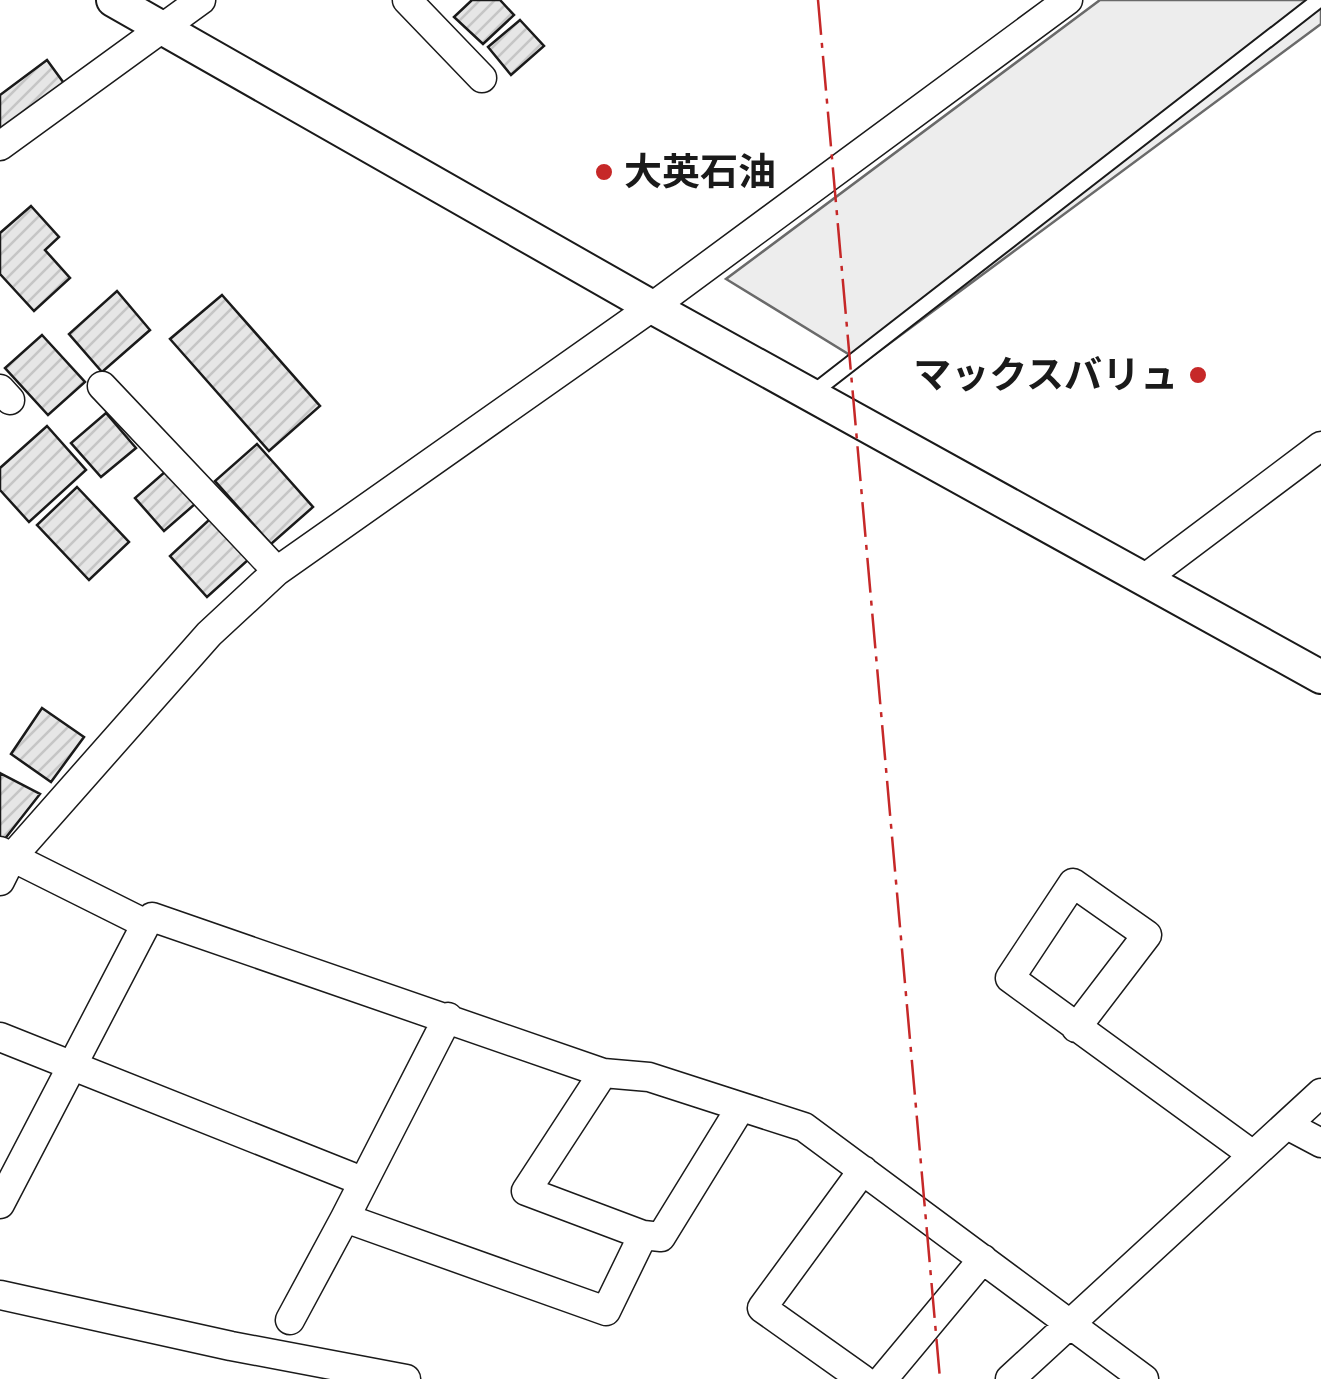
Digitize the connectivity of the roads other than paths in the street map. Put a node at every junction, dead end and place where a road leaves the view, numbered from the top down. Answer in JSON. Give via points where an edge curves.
{"nodes":[{"id":1,"x":113,"y":0,"type":"edge"},
{"id":2,"x":200,"y":0,"type":"edge"},
{"id":3,"x":408,"y":0,"type":"edge"},
{"id":4,"x":1068,"y":0,"type":"edge"},
{"id":5,"x":1319,"y":0,"type":"edge"},
{"id":6,"x":162,"y":28,"type":"junction"},
{"id":7,"x":482,"y":78,"type":"dead end"},
{"id":8,"x":0,"y":146,"type":"edge"},
{"id":9,"x":652,"y":307,"type":"junction"},
{"id":10,"x":102,"y":386,"type":"dead end"},
{"id":11,"x":810,"y":395,"type":"junction"},
{"id":12,"x":1321,"y":446,"type":"edge"},
{"id":13,"x":277,"y":570,"type":"junction"},
{"id":14,"x":1144,"y":579,"type":"junction"},
{"id":15,"x":1321,"y":677,"type":"edge"},
{"id":16,"x":4,"y":863,"type":"edge"},
{"id":17,"x":146,"y":924,"type":"junction"},
{"id":18,"x":448,"y":1017,"type":"junction"},
{"id":19,"x":1076,"y":1028,"type":"junction"},
{"id":20,"x":0,"y":1038,"type":"edge"},
{"id":21,"x":72,"y":1067,"type":"junction"},
{"id":22,"x":603,"y":1072,"type":"junction"},
{"id":23,"x":1321,"y":1093,"type":"edge"},
{"id":24,"x":741,"y":1107,"type":"junction"},
{"id":25,"x":1287,"y":1125,"type":"junction"},
{"id":26,"x":1321,"y":1143,"type":"edge"},
{"id":27,"x":1253,"y":1155,"type":"junction"},
{"id":28,"x":863,"y":1170,"type":"junction"},
{"id":29,"x":362,"y":1181,"type":"junction"},
{"id":30,"x":0,"y":1204,"type":"edge"},
{"id":31,"x":345,"y":1218,"type":"junction"},
{"id":32,"x":643,"y":1235,"type":"junction"},
{"id":33,"x":983,"y":1260,"type":"junction"},
{"id":34,"x":0,"y":1295,"type":"edge"},
{"id":35,"x":290,"y":1320,"type":"dead end"},
{"id":36,"x":1072,"y":1322,"type":"junction"},
{"id":37,"x":406,"y":1379,"type":"edge"},
{"id":38,"x":862,"y":1379,"type":"edge"},
{"id":39,"x":883,"y":1379,"type":"edge"},
{"id":40,"x":1010,"y":1379,"type":"edge"},
{"id":41,"x":1144,"y":1379,"type":"edge"}],
"edges":[{"from":1,"to":6,"type":"street"},
{"from":2,"to":6,"type":"street"},
{"from":3,"to":7,"type":"street"},
{"from":4,"to":9,"type":"street"},
{"from":5,"to":11,"type":"lane"},
{"from":6,"to":8,"type":"street"},
{"from":6,"to":9,"type":"street"},
{"from":9,"to":11,"type":"street"},
{"from":9,"to":13,"type":"street"},
{"from":10,"to":13,"type":"street"},
{"from":11,"to":14,"type":"street"},
{"from":12,"to":14,"type":"street"},
{"from":13,"to":16,"type":"street","via":[[209,634]]},
{"from":14,"to":15,"type":"street"},
{"from":16,"to":17,"type":"street"},
{"from":17,"to":18,"type":"street","via":[[152,918]]},
{"from":17,"to":21,"type":"street"},
{"from":18,"to":22,"type":"street"},
{"from":18,"to":29,"type":"street"},
{"from":19,"to":19,"type":"street","via":[[1010,978],[1073,883],[1147,935]]},
{"from":19,"to":27,"type":"street"},
{"from":20,"to":21,"type":"street"},
{"from":21,"to":29,"type":"street"},
{"from":21,"to":30,"type":"street"},
{"from":22,"to":24,"type":"street","via":[[649,1077]]},
{"from":22,"to":32,"type":"street","via":[[526,1191]]},
{"from":23,"to":25,"type":"street"},
{"from":24,"to":28,"type":"street","via":[[804,1127]]},
{"from":24,"to":32,"type":"street","via":[[660,1237]]},
{"from":25,"to":26,"type":"street"},
{"from":25,"to":27,"type":"street"},
{"from":27,"to":36,"type":"street"},
{"from":28,"to":33,"type":"street"},
{"from":28,"to":38,"type":"street","via":[[762,1308]]},
{"from":29,"to":31,"type":"street"},
{"from":31,"to":32,"type":"street","via":[[606,1312]]},
{"from":31,"to":35,"type":"street"},
{"from":33,"to":36,"type":"street"},
{"from":33,"to":39,"type":"street"},
{"from":34,"to":37,"type":"street"},
{"from":36,"to":40,"type":"street"},
{"from":36,"to":41,"type":"street"}]}
